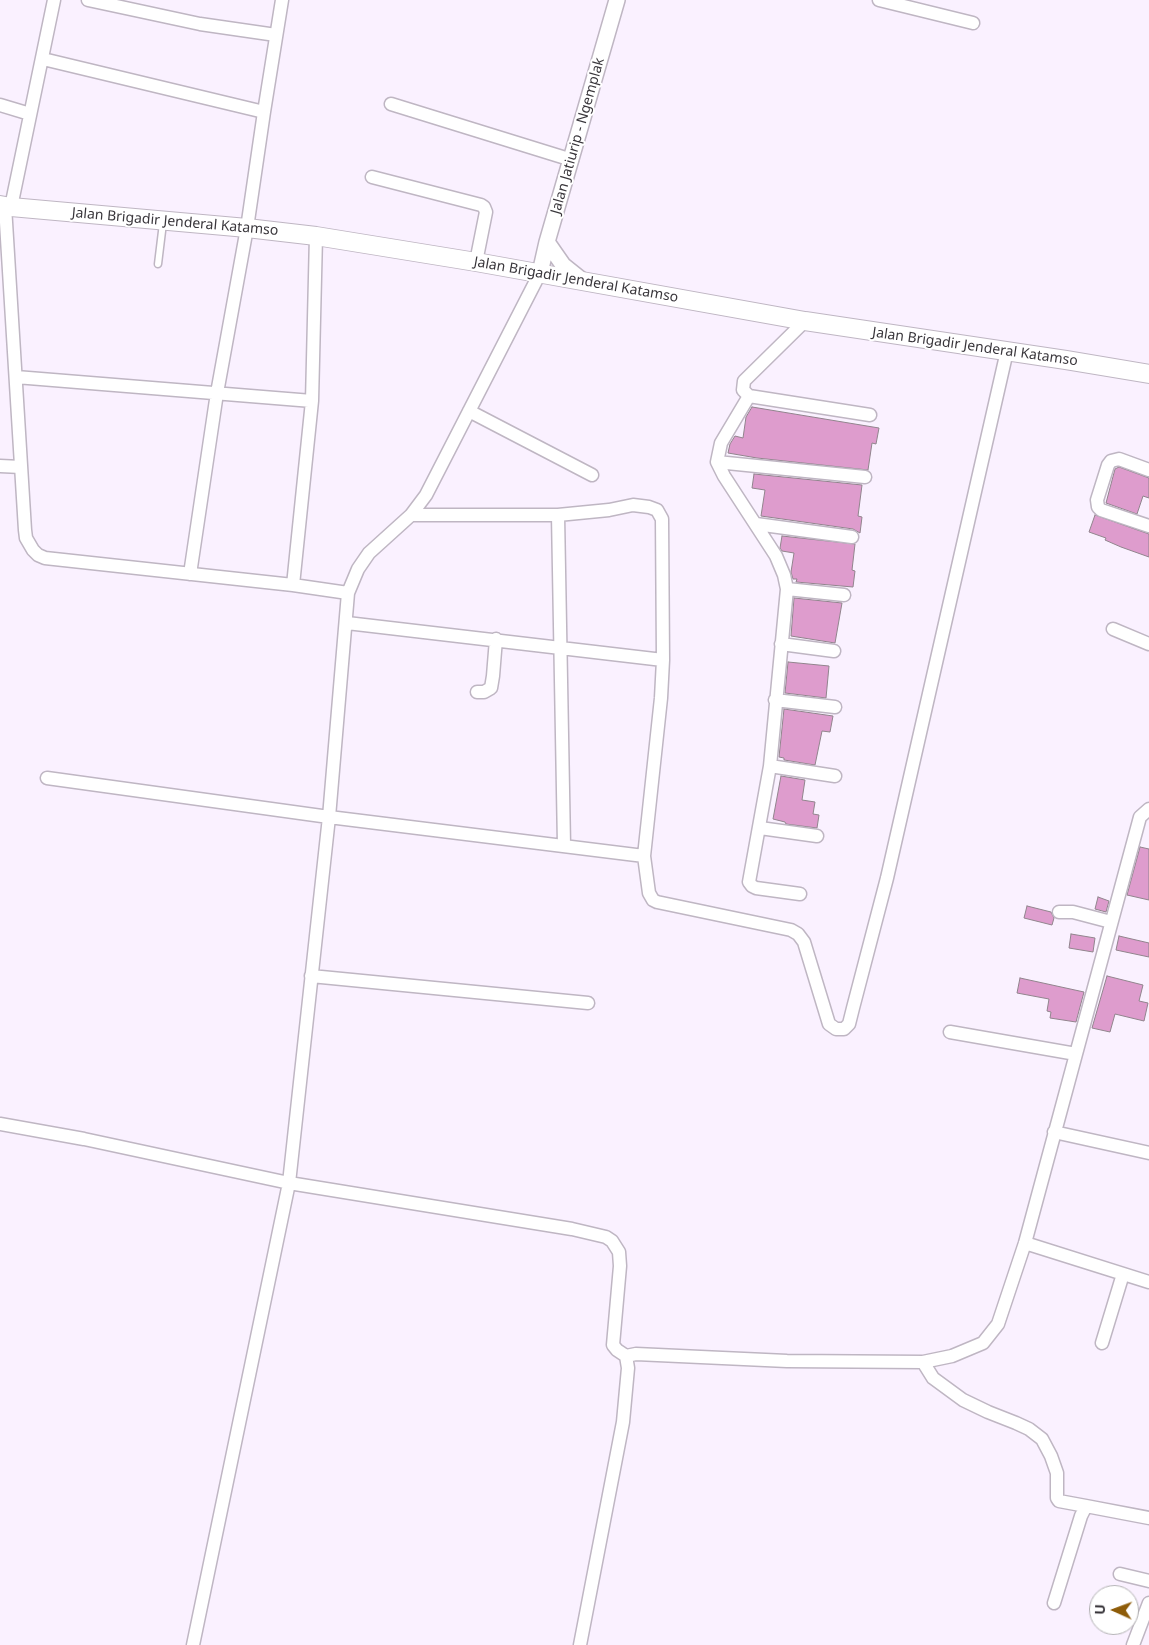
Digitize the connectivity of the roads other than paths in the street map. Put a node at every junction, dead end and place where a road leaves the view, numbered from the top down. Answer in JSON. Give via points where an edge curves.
{"nodes":[{"id":1,"x":54,"y":0,"type":"edge"},
{"id":2,"x":88,"y":0,"type":"edge"},
{"id":3,"x":282,"y":0,"type":"edge"},
{"id":4,"x":617,"y":0,"type":"edge"},
{"id":5,"x":879,"y":0,"type":"edge"},
{"id":6,"x":973,"y":23,"type":"dead end"},
{"id":7,"x":276,"y":35,"type":"junction"},
{"id":8,"x":43,"y":58,"type":"junction"},
{"id":9,"x":391,"y":104,"type":"dead end"},
{"id":10,"x":0,"y":105,"type":"edge"},
{"id":11,"x":264,"y":112,"type":"junction"},
{"id":12,"x":30,"y":114,"type":"junction"},
{"id":13,"x":572,"y":160,"type":"junction"},
{"id":14,"x":372,"y":176,"type":"dead end"},
{"id":15,"x":5,"y":206,"type":"edge"},
{"id":16,"x":163,"y":220,"type":"junction"},
{"id":17,"x":247,"y":228,"type":"junction"},
{"id":18,"x":316,"y":236,"type":"junction"},
{"id":19,"x":547,"y":242,"type":"junction"},
{"id":20,"x":476,"y":262,"type":"junction"},
{"id":21,"x":158,"y":264,"type":"dead end"},
{"id":22,"x":540,"y":273,"type":"junction"},
{"id":23,"x":583,"y":281,"type":"junction"},
{"id":24,"x":805,"y":321,"type":"junction"},
{"id":25,"x":1007,"y":351,"type":"junction"},
{"id":26,"x":1149,"y":374,"type":"edge"},
{"id":27,"x":16,"y":377,"type":"junction"},
{"id":28,"x":217,"y":393,"type":"junction"},
{"id":29,"x":748,"y":396,"type":"junction"},
{"id":30,"x":312,"y":401,"type":"junction"},
{"id":31,"x":469,"y":411,"type":"junction"},
{"id":32,"x":870,"y":415,"type":"dead end"},
{"id":33,"x":717,"y":462,"type":"junction"},
{"id":34,"x":0,"y":466,"type":"edge"},
{"id":35,"x":22,"y":467,"type":"junction"},
{"id":36,"x":1149,"y":470,"type":"edge"},
{"id":37,"x":592,"y":474,"type":"dead end"},
{"id":38,"x":864,"y":477,"type":"dead end"},
{"id":39,"x":411,"y":515,"type":"junction"},
{"id":40,"x":558,"y":515,"type":"junction"},
{"id":41,"x":756,"y":524,"type":"junction"},
{"id":42,"x":1149,"y":526,"type":"edge"},
{"id":43,"x":852,"y":537,"type":"dead end"},
{"id":44,"x":190,"y":574,"type":"junction"},
{"id":45,"x":293,"y":585,"type":"junction"},
{"id":46,"x":787,"y":589,"type":"junction"},
{"id":47,"x":348,"y":593,"type":"junction"},
{"id":48,"x":844,"y":595,"type":"dead end"},
{"id":49,"x":346,"y":622,"type":"junction"},
{"id":50,"x":1113,"y":629,"type":"dead end"},
{"id":51,"x":496,"y":639,"type":"junction"},
{"id":52,"x":781,"y":644,"type":"junction"},
{"id":53,"x":1149,"y":644,"type":"edge"},
{"id":54,"x":561,"y":647,"type":"junction"},
{"id":55,"x":834,"y":651,"type":"dead end"},
{"id":56,"x":663,"y":660,"type":"junction"},
{"id":57,"x":477,"y":692,"type":"dead end"},
{"id":58,"x":776,"y":700,"type":"junction"},
{"id":59,"x":835,"y":707,"type":"dead end"},
{"id":60,"x":770,"y":766,"type":"junction"},
{"id":61,"x":834,"y":776,"type":"dead end"},
{"id":62,"x":47,"y":778,"type":"dead end"},
{"id":63,"x":1149,"y":809,"type":"edge"},
{"id":64,"x":329,"y":817,"type":"junction"},
{"id":65,"x":760,"y":828,"type":"junction"},
{"id":66,"x":817,"y":836,"type":"dead end"},
{"id":67,"x":564,"y":845,"type":"junction"},
{"id":68,"x":644,"y":856,"type":"junction"},
{"id":69,"x":800,"y":894,"type":"dead end"},
{"id":70,"x":1059,"y":912,"type":"dead end"},
{"id":71,"x":1111,"y":922,"type":"junction"},
{"id":72,"x":311,"y":976,"type":"junction"},
{"id":73,"x":588,"y":1003,"type":"dead end"},
{"id":74,"x":950,"y":1032,"type":"dead end"},
{"id":75,"x":1076,"y":1054,"type":"junction"},
{"id":76,"x":0,"y":1124,"type":"edge"},
{"id":77,"x":1054,"y":1132,"type":"junction"},
{"id":78,"x":1149,"y":1153,"type":"edge"},
{"id":79,"x":289,"y":1183,"type":"junction"},
{"id":80,"x":1024,"y":1243,"type":"junction"},
{"id":81,"x":1123,"y":1274,"type":"junction"},
{"id":82,"x":1149,"y":1282,"type":"edge"},
{"id":83,"x":1102,"y":1344,"type":"dead end"},
{"id":84,"x":622,"y":1353,"type":"junction"},
{"id":85,"x":922,"y":1362,"type":"junction"},
{"id":86,"x":1083,"y":1506,"type":"junction"},
{"id":87,"x":1149,"y":1518,"type":"edge"},
{"id":88,"x":1120,"y":1574,"type":"dead end"},
{"id":89,"x":1149,"y":1581,"type":"edge"},
{"id":90,"x":1054,"y":1602,"type":"dead end"},
{"id":91,"x":1149,"y":1603,"type":"edge"},
{"id":92,"x":193,"y":1645,"type":"edge"},
{"id":93,"x":580,"y":1645,"type":"edge"},
{"id":94,"x":1133,"y":1645,"type":"edge"}],
"edges":[{"from":1,"to":8,"type":"street"},
{"from":2,"to":7,"type":"street","via":[[200,24]]},
{"from":3,"to":7,"type":"street"},
{"from":4,"to":13,"type":"street","name":"Jalan Jatiurip - Ngemplak"},
{"from":5,"to":6,"type":"street"},
{"from":7,"to":11,"type":"street"},
{"from":8,"to":11,"type":"street"},
{"from":8,"to":12,"type":"street"},
{"from":9,"to":13,"type":"street"},
{"from":10,"to":12,"type":"street"},
{"from":11,"to":17,"type":"street"},
{"from":12,"to":15,"type":"street"},
{"from":13,"to":19,"type":"street","name":"Jalan Jatiurip - Ngemplak"},
{"from":14,"to":20,"type":"street","via":[[484,207],[486,212]]},
{"from":15,"to":16,"type":"main road","name":"Jalan Brigadir Jenderal Katamso"},
{"from":15,"to":27,"type":"street"},
{"from":16,"to":17,"type":"main road","name":"Jalan Brigadir Jenderal Katamso"},
{"from":16,"to":21,"type":"lane"},
{"from":17,"to":18,"type":"main road","name":"Jalan Brigadir Jenderal Katamso"},
{"from":17,"to":28,"type":"street"},
{"from":18,"to":20,"type":"main road","name":"Jalan Brigadir Jenderal Katamso"},
{"from":18,"to":30,"type":"street"},
{"from":19,"to":22,"type":"street","name":"Jalan Jatiurip - Ngemplak"},
{"from":19,"to":23,"type":"street","via":[[563,265]]},
{"from":20,"to":22,"type":"main road","name":"Jalan Brigadir Jenderal Katamso"},
{"from":22,"to":23,"type":"main road","name":"Jalan Brigadir Jenderal Katamso"},
{"from":22,"to":31,"type":"street"},
{"from":23,"to":24,"type":"main road","name":"Jalan Brigadir Jenderal Katamso"},
{"from":24,"to":25,"type":"main road","name":"Jalan Brigadir Jenderal Katamso"},
{"from":24,"to":29,"type":"street","via":[[744,381],[743,390]]},
{"from":25,"to":26,"type":"main road","name":"Jalan Brigadir Jenderal Katamso"},
{"from":25,"to":68,"type":"street","via":[[887,878],[844,1029],[832,1028],[829,1024],[804,942],[798,934],[653,900],[649,893]]},
{"from":27,"to":28,"type":"street"},
{"from":27,"to":35,"type":"street"},
{"from":28,"to":30,"type":"street"},
{"from":28,"to":44,"type":"street"},
{"from":29,"to":32,"type":"street"},
{"from":29,"to":33,"type":"street","via":[[721,443]]},
{"from":30,"to":45,"type":"street"},
{"from":31,"to":37,"type":"street"},
{"from":31,"to":39,"type":"street","via":[[438,475]]},
{"from":33,"to":38,"type":"street"},
{"from":33,"to":41,"type":"street"},
{"from":34,"to":35,"type":"street"},
{"from":35,"to":44,"type":"street","via":[[26,538],[38,555]]},
{"from":36,"to":42,"type":"street","via":[[1119,459],[1111,461],[1096,500],[1101,510]]},
{"from":39,"to":40,"type":"street"},
{"from":39,"to":47,"type":"street","via":[[369,553]]},
{"from":40,"to":54,"type":"street"},
{"from":40,"to":56,"type":"street","via":[[633,505],[657,510],[662,519]]},
{"from":41,"to":43,"type":"street"},
{"from":41,"to":46,"type":"street","via":[[781,565]]},
{"from":44,"to":45,"type":"street"},
{"from":45,"to":47,"type":"street"},
{"from":46,"to":48,"type":"street"},
{"from":46,"to":52,"type":"street"},
{"from":47,"to":49,"type":"street"},
{"from":49,"to":51,"type":"street"},
{"from":49,"to":64,"type":"street"},
{"from":50,"to":53,"type":"street"},
{"from":51,"to":54,"type":"street"},
{"from":51,"to":57,"type":"street","via":[[490,688]]},
{"from":52,"to":55,"type":"street"},
{"from":52,"to":58,"type":"street"},
{"from":54,"to":56,"type":"street"},
{"from":54,"to":67,"type":"street"},
{"from":56,"to":68,"type":"street"},
{"from":58,"to":59,"type":"street"},
{"from":58,"to":60,"type":"street"},
{"from":60,"to":61,"type":"street"},
{"from":60,"to":65,"type":"street"},
{"from":62,"to":64,"type":"street"},
{"from":63,"to":71,"type":"street","via":[[1140,817]]},
{"from":64,"to":67,"type":"street"},
{"from":64,"to":72,"type":"street"},
{"from":65,"to":66,"type":"street"},
{"from":65,"to":69,"type":"street","via":[[749,882],[756,888]]},
{"from":67,"to":68,"type":"street"},
{"from":70,"to":71,"type":"street","via":[[1073,912]]},
{"from":71,"to":75,"type":"street"},
{"from":72,"to":73,"type":"street"},
{"from":72,"to":79,"type":"street"},
{"from":74,"to":75,"type":"street"},
{"from":75,"to":77,"type":"street"},
{"from":76,"to":79,"type":"street"},
{"from":77,"to":78,"type":"street"},
{"from":77,"to":80,"type":"street"},
{"from":79,"to":84,"type":"street","via":[[572,1228],[606,1237],[619,1252],[613,1345]]},
{"from":79,"to":92,"type":"street"},
{"from":80,"to":81,"type":"street"},
{"from":80,"to":85,"type":"street","via":[[998,1324],[983,1343],[952,1356]]},
{"from":81,"to":82,"type":"street"},
{"from":81,"to":83,"type":"street"},
{"from":84,"to":85,"type":"street","via":[[787,1361]]},
{"from":84,"to":93,"type":"street","via":[[628,1368],[623,1422]]},
{"from":85,"to":86,"type":"street","via":[[933,1378],[963,1400],[1016,1422],[1042,1439],[1057,1474],[1057,1498]]},
{"from":86,"to":87,"type":"street"},
{"from":86,"to":90,"type":"street"},
{"from":88,"to":89,"type":"street"},
{"from":91,"to":94,"type":"street"}]}
